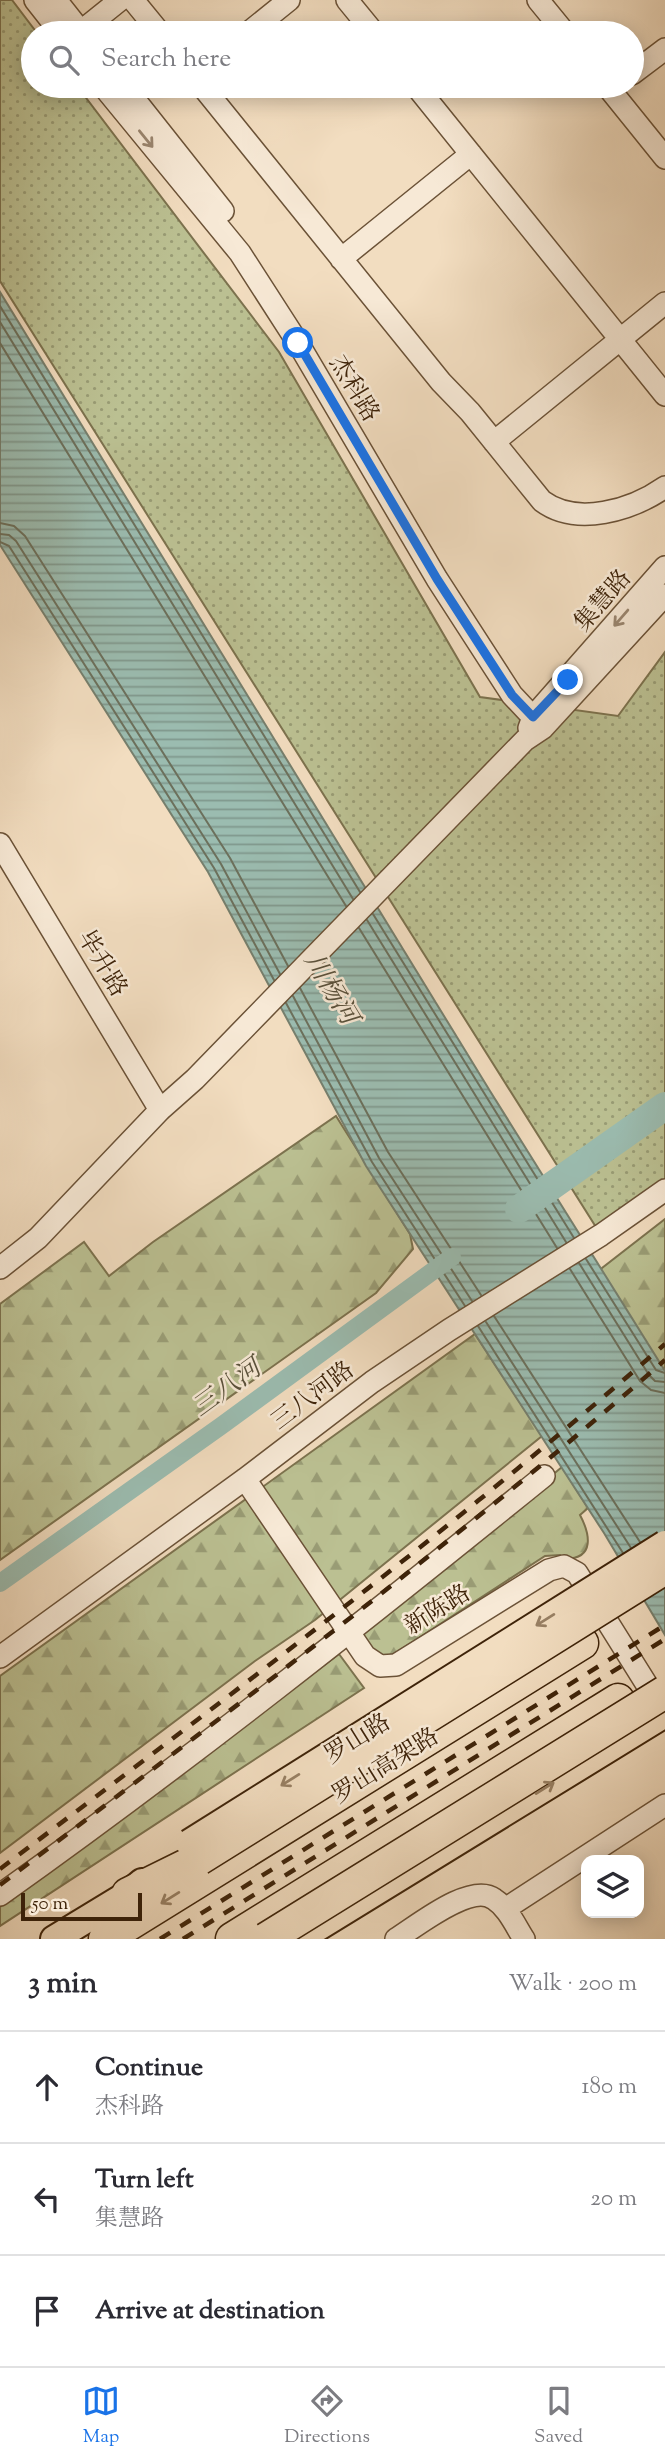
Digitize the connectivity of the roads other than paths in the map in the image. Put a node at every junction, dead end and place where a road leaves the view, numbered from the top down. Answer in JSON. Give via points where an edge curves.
{"nodes":[{"id":1,"x":35,"y":0,"type":"edge"},
{"id":2,"x":56,"y":0,"type":"edge"},
{"id":3,"x":120,"y":0,"type":"edge"},
{"id":4,"x":134,"y":0,"type":"edge"},
{"id":5,"x":289,"y":0,"type":"edge"},
{"id":6,"x":347,"y":0,"type":"edge"},
{"id":7,"x":538,"y":0,"type":"edge"},
{"id":8,"x":61,"y":21,"type":"edge"},
{"id":9,"x":69,"y":21,"type":"edge"},
{"id":10,"x":92,"y":21,"type":"edge"},
{"id":11,"x":151,"y":21,"type":"edge"},
{"id":12,"x":263,"y":21,"type":"edge"},
{"id":13,"x":364,"y":21,"type":"edge"},
{"id":14,"x":555,"y":21,"type":"edge"},
{"id":15,"x":665,"y":49,"type":"edge"},
{"id":16,"x":644,"y":65,"type":"edge"},
{"id":17,"x":113,"y":98,"type":"edge"},
{"id":18,"x":133,"y":98,"type":"edge"},
{"id":19,"x":212,"y":98,"type":"edge"},
{"id":20,"x":426,"y":98,"type":"edge"},
{"id":21,"x":619,"y":98,"type":"edge"},
{"id":22,"x":471,"y":154,"type":"junction"},
{"id":23,"x":665,"y":158,"type":"edge"},
{"id":24,"x":341,"y":258,"type":"junction"},
{"id":25,"x":665,"y":303,"type":"edge"},
{"id":26,"x":620,"y":339,"type":"junction"},
{"id":27,"x":665,"y":395,"type":"edge"},
{"id":28,"x":494,"y":442,"type":"junction"},
{"id":29,"x":665,"y":487,"type":"edge"},
{"id":30,"x":665,"y":567,"type":"edge"},
{"id":31,"x":665,"y":595,"type":"edge"},
{"id":32,"x":541,"y":719,"type":"junction"},
{"id":33,"x":0,"y":844,"type":"edge"},
{"id":34,"x":160,"y":1110,"type":"junction"},
{"id":35,"x":665,"y":1190,"type":"edge"},
{"id":36,"x":0,"y":1268,"type":"edge"},
{"id":37,"x":544,"y":1476,"type":"dead end"},
{"id":38,"x":245,"y":1479,"type":"junction"},
{"id":39,"x":665,"y":1544,"type":"edge"},
{"id":40,"x":665,"y":1569,"type":"edge"},
{"id":41,"x":665,"y":1592,"type":"edge"},
{"id":42,"x":349,"y":1633,"type":"junction"},
{"id":43,"x":1,"y":1656,"type":"edge"},
{"id":44,"x":665,"y":1671,"type":"edge"},
{"id":45,"x":665,"y":1692,"type":"edge"},
{"id":46,"x":665,"y":1714,"type":"edge"},
{"id":47,"x":665,"y":1805,"type":"edge"},
{"id":48,"x":194,"y":1851,"type":"junction"},
{"id":49,"x":128,"y":1894,"type":"joint"},
{"id":50,"x":0,"y":1895,"type":"edge"},
{"id":51,"x":505,"y":1909,"type":"junction"},
{"id":52,"x":54,"y":1939,"type":"edge"},
{"id":53,"x":105,"y":1939,"type":"edge"},
{"id":54,"x":232,"y":1939,"type":"edge"},
{"id":55,"x":266,"y":1939,"type":"edge"},
{"id":56,"x":299,"y":1939,"type":"edge"},
{"id":57,"x":396,"y":1939,"type":"edge"},
{"id":58,"x":524,"y":1939,"type":"edge"}],
"edges":[{"from":1,"to":8,"type":"street"},
{"from":2,"to":9,"type":"street"},
{"from":3,"to":10,"type":"street"},
{"from":4,"to":11,"type":"street"},
{"from":5,"to":12,"type":"street"},
{"from":6,"to":13,"type":"street"},
{"from":7,"to":14,"type":"street"},
{"from":15,"to":16,"type":"street"},
{"from":17,"to":32,"type":"street","name":"杰科路","one_way":true,"via":[[240,253],[437,579],[512,695]]},
{"from":18,"to":32,"type":"street","name":"杰科路","via":[[247,242],[315,345],[447,573]]},
{"from":19,"to":24,"type":"street"},
{"from":20,"to":22,"type":"street"},
{"from":21,"to":23,"type":"street"},
{"from":22,"to":24,"type":"street"},
{"from":22,"to":26,"type":"street"},
{"from":24,"to":28,"type":"street"},
{"from":25,"to":26,"type":"street"},
{"from":26,"to":27,"type":"street"},
{"from":26,"to":28,"type":"street"},
{"from":28,"to":29,"type":"street","via":[[542,501],[558,509],[590,514],[610,511]]},
{"from":30,"to":32,"type":"street","name":"集慧路","one_way":true},
{"from":31,"to":32,"type":"street","name":"集慧路"},
{"from":32,"to":34,"type":"street","name":"集慧路","via":[[413,856]]},
{"from":33,"to":34,"type":"street","name":"毕升路"},
{"from":34,"to":36,"type":"street","via":[[38,1238]]},
{"from":35,"to":38,"type":"street","name":"三八河路","via":[[372,1382]]},
{"from":37,"to":42,"type":"street"},
{"from":38,"to":42,"type":"street","name":"新陈路"},
{"from":38,"to":43,"type":"street","name":"三八河路"},
{"from":39,"to":48,"type":"main road","name":"罗山路","one_way":true,"bridge":true},
{"from":40,"to":48,"type":"highway","bridge":true},
{"from":41,"to":53,"type":"highway","name":"罗山高架路","one_way":true},
{"from":42,"to":46,"type":"street","name":"新陈路","via":[[365,1656],[380,1666],[396,1665],[549,1570],[564,1566],[577,1573]]},
{"from":42,"to":50,"type":"street"},
{"from":44,"to":54,"type":"highway"},
{"from":45,"to":55,"type":"highway","bridge":true},
{"from":56,"to":46,"type":"main road","one_way":true},
{"from":47,"to":51,"type":"street"},
{"from":48,"to":49,"type":"highway"},
{"from":49,"to":52,"type":"main road"},
{"from":51,"to":57,"type":"street","via":[[492,1897],[477,1894],[458,1900]]},
{"from":51,"to":58,"type":"street"}]}
